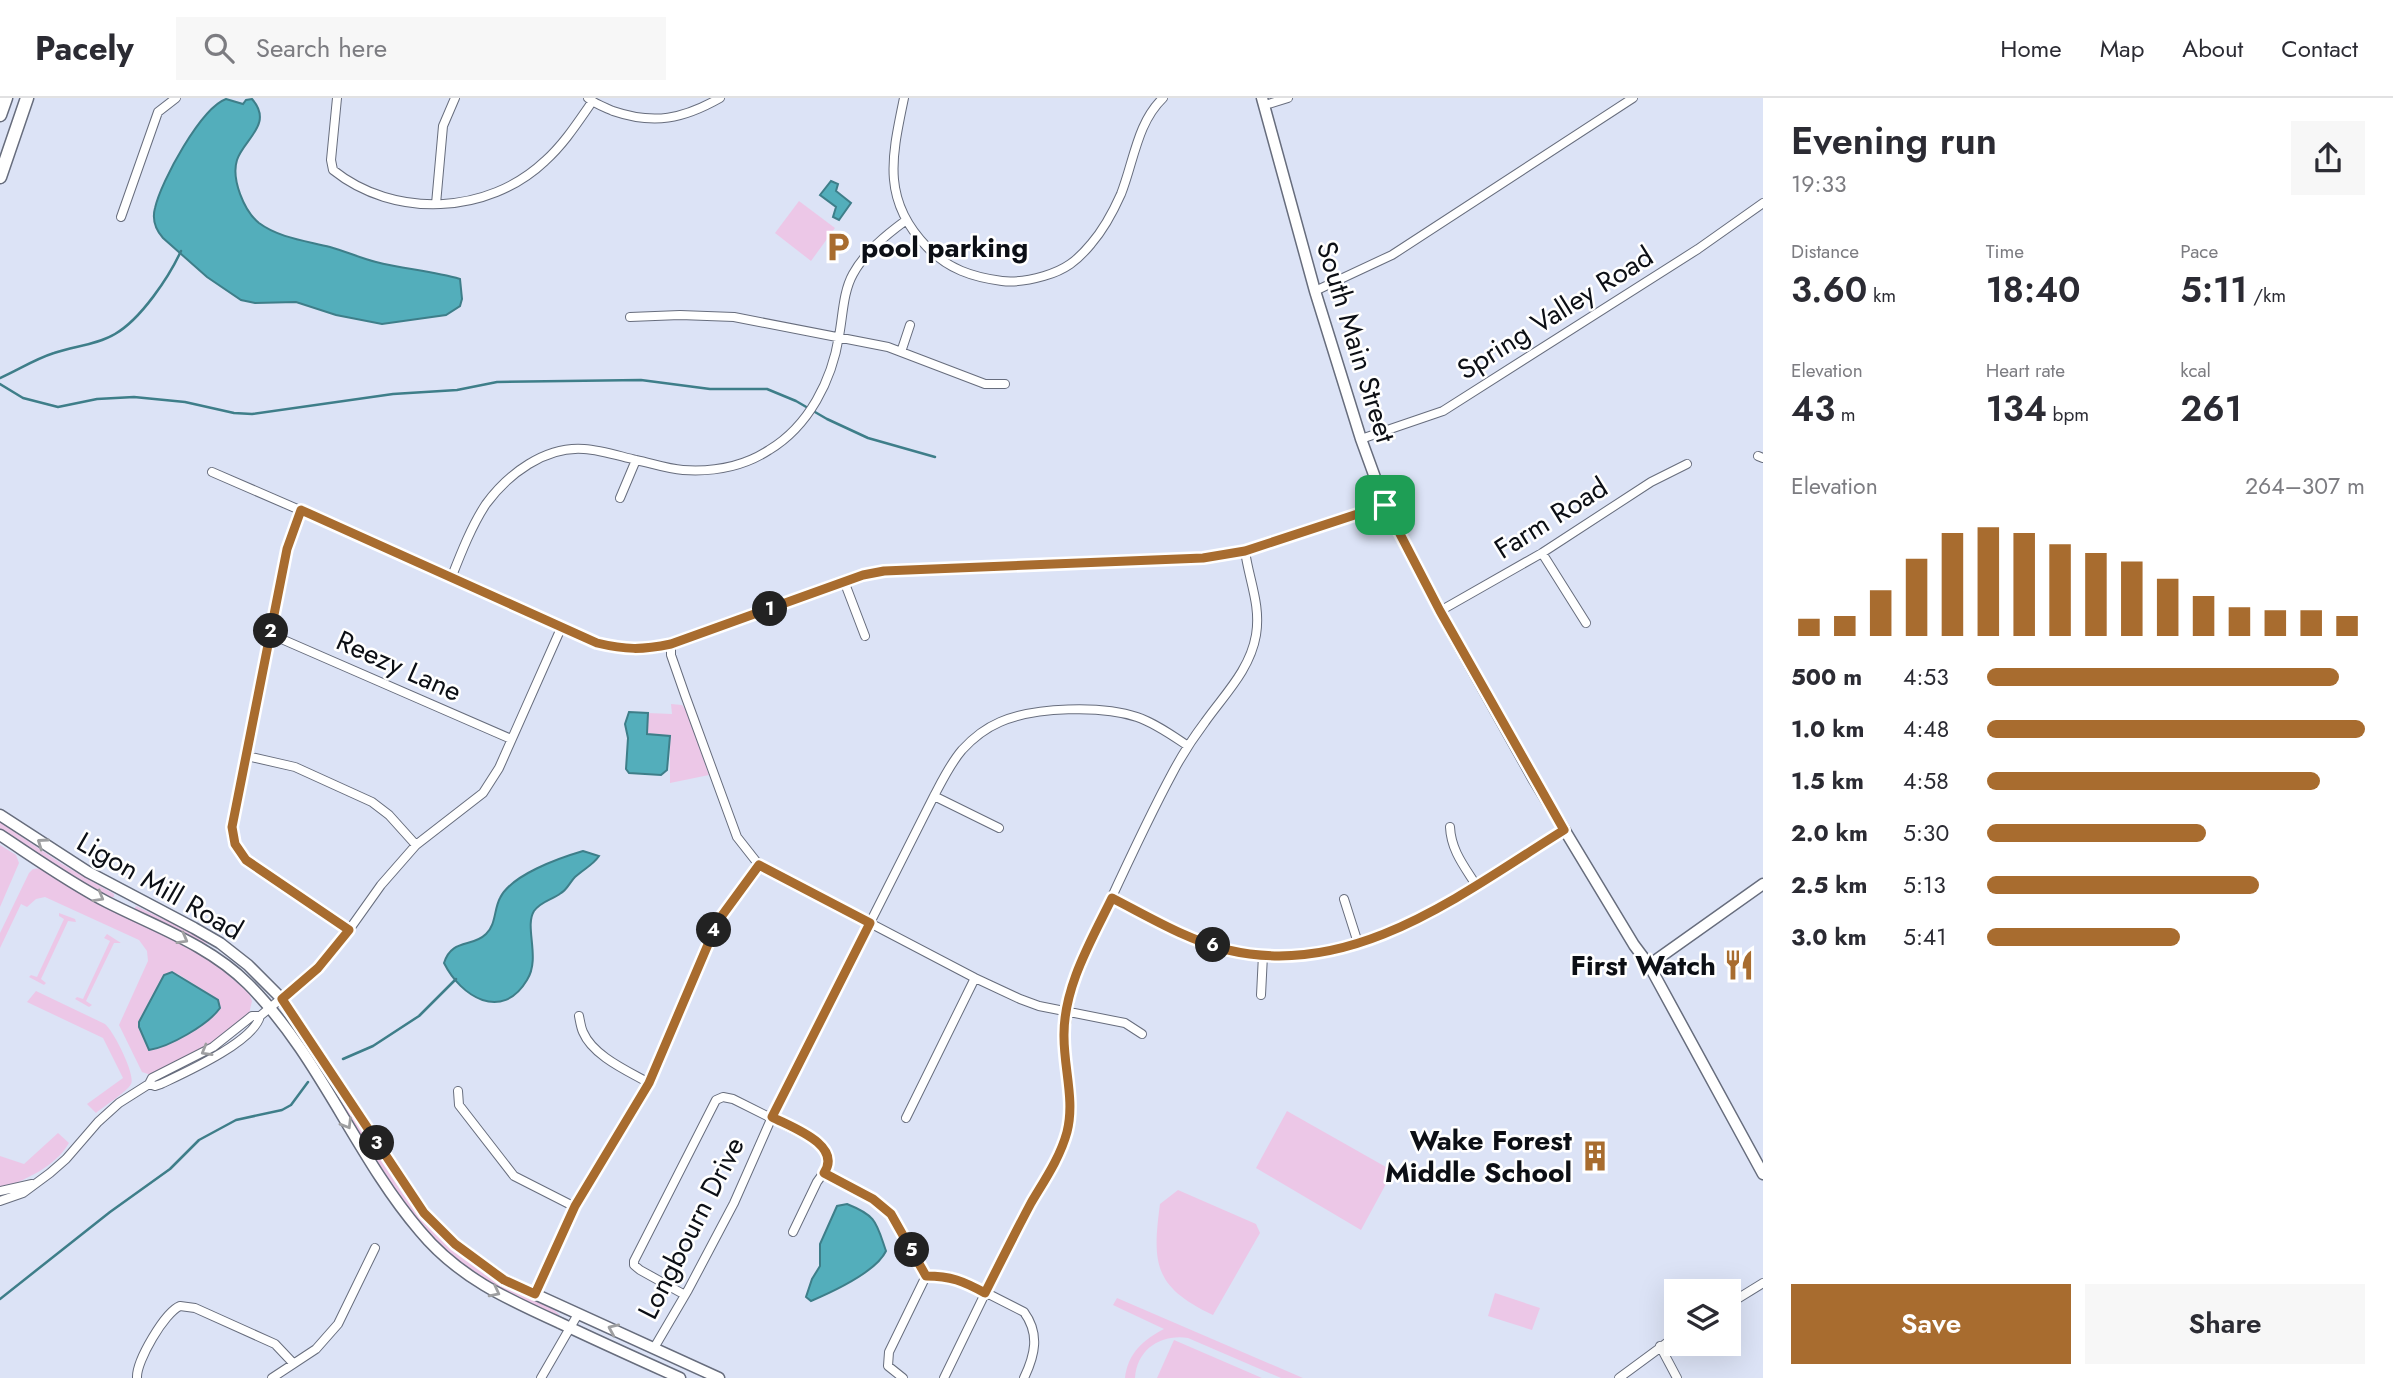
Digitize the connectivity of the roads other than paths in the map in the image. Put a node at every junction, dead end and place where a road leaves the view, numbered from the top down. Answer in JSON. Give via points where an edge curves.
{"nodes":[{"id":1,"x":6,"y":98,"type":"edge"},
{"id":2,"x":27,"y":98,"type":"edge"},
{"id":3,"x":176,"y":98,"type":"edge"},
{"id":4,"x":337,"y":98,"type":"edge"},
{"id":5,"x":456,"y":98,"type":"edge"},
{"id":6,"x":904,"y":98,"type":"edge"},
{"id":7,"x":1163,"y":98,"type":"edge"},
{"id":8,"x":1288,"y":98,"type":"edge"},
{"id":9,"x":1633,"y":98,"type":"edge"},
{"id":10,"x":715,"y":99,"type":"edge"},
{"id":11,"x":590,"y":100,"type":"edge"},
{"id":12,"x":1264,"y":102,"type":"edge"},
{"id":13,"x":0,"y":115,"type":"edge"},
{"id":14,"x":0,"y":177,"type":"edge"},
{"id":15,"x":1763,"y":203,"type":"edge"},
{"id":16,"x":436,"y":204,"type":"junction"},
{"id":17,"x":121,"y":216,"type":"dead end"},
{"id":18,"x":905,"y":221,"type":"junction"},
{"id":19,"x":1315,"y":291,"type":"junction"},
{"id":20,"x":630,"y":317,"type":"dead end"},
{"id":21,"x":910,"y":325,"type":"dead end"},
{"id":22,"x":839,"y":337,"type":"junction"},
{"id":23,"x":901,"y":352,"type":"junction"},
{"id":24,"x":1005,"y":384,"type":"dead end"},
{"id":25,"x":1361,"y":439,"type":"junction"},
{"id":26,"x":636,"y":460,"type":"junction"},
{"id":27,"x":1686,"y":464,"type":"dead end"},
{"id":28,"x":212,"y":472,"type":"dead end"},
{"id":29,"x":620,"y":498,"type":"dead end"},
{"id":30,"x":1385,"y":505,"type":"junction"},
{"id":31,"x":301,"y":510,"type":"junction"},
{"id":32,"x":1245,"y":551,"type":"junction"},
{"id":33,"x":1542,"y":553,"type":"junction"},
{"id":34,"x":452,"y":576,"type":"junction"},
{"id":35,"x":844,"y":581,"type":"junction"},
{"id":36,"x":1440,"y":611,"type":"junction"},
{"id":37,"x":1586,"y":623,"type":"dead end"},
{"id":38,"x":562,"y":626,"type":"junction"},
{"id":39,"x":270,"y":634,"type":"junction"},
{"id":40,"x":864,"y":636,"type":"dead end"},
{"id":41,"x":671,"y":644,"type":"junction"},
{"id":42,"x":511,"y":739,"type":"junction"},
{"id":43,"x":1188,"y":746,"type":"junction"},
{"id":44,"x":247,"y":757,"type":"junction"},
{"id":45,"x":934,"y":796,"type":"junction"},
{"id":46,"x":0,"y":814,"type":"edge"},
{"id":47,"x":1450,"y":827,"type":"dead end"},
{"id":48,"x":999,"y":828,"type":"dead end"},
{"id":49,"x":1564,"y":830,"type":"junction"},
{"id":50,"x":0,"y":835,"type":"edge"},
{"id":51,"x":416,"y":845,"type":"junction"},
{"id":52,"x":759,"y":865,"type":"junction"},
{"id":53,"x":1763,"y":884,"type":"edge"},
{"id":54,"x":1476,"y":885,"type":"junction"},
{"id":55,"x":1112,"y":898,"type":"junction"},
{"id":56,"x":1344,"y":899,"type":"dead end"},
{"id":57,"x":870,"y":923,"type":"junction"},
{"id":58,"x":349,"y":930,"type":"junction"},
{"id":59,"x":1358,"y":943,"type":"junction"},
{"id":60,"x":1263,"y":955,"type":"junction"},
{"id":61,"x":1649,"y":965,"type":"junction"},
{"id":62,"x":975,"y":978,"type":"junction"},
{"id":63,"x":1261,"y":995,"type":"dead end"},
{"id":64,"x":277,"y":1004,"type":"junction"},
{"id":65,"x":1066,"y":1013,"type":"junction"},
{"id":66,"x":579,"y":1016,"type":"dead end"},
{"id":67,"x":1142,"y":1034,"type":"dead end"},
{"id":68,"x":649,"y":1083,"type":"junction"},
{"id":69,"x":458,"y":1091,"type":"dead end"},
{"id":70,"x":772,"y":1117,"type":"junction"},
{"id":71,"x":906,"y":1118,"type":"dead end"},
{"id":72,"x":824,"y":1173,"type":"junction"},
{"id":73,"x":1763,"y":1174,"type":"edge"},
{"id":74,"x":32,"y":1184,"type":"junction"},
{"id":75,"x":0,"y":1191,"type":"edge"},
{"id":76,"x":0,"y":1201,"type":"edge"},
{"id":77,"x":575,"y":1206,"type":"junction"},
{"id":78,"x":793,"y":1232,"type":"dead end"},
{"id":79,"x":375,"y":1248,"type":"dead end"},
{"id":80,"x":926,"y":1276,"type":"junction"},
{"id":81,"x":1763,"y":1283,"type":"edge"},
{"id":82,"x":985,"y":1293,"type":"junction"},
{"id":83,"x":535,"y":1294,"type":"junction"},
{"id":84,"x":685,"y":1295,"type":"junction"},
{"id":85,"x":1741,"y":1297,"type":"edge"},
{"id":86,"x":578,"y":1314,"type":"junction"},
{"id":87,"x":570,"y":1328,"type":"junction"},
{"id":88,"x":1664,"y":1344,"type":"edge"},
{"id":89,"x":1660,"y":1346,"type":"junction"},
{"id":90,"x":654,"y":1348,"type":"junction"},
{"id":91,"x":293,"y":1363,"type":"junction"},
{"id":92,"x":137,"y":1378,"type":"edge"},
{"id":93,"x":272,"y":1378,"type":"edge"},
{"id":94,"x":541,"y":1378,"type":"edge"},
{"id":95,"x":680,"y":1378,"type":"edge"},
{"id":96,"x":719,"y":1378,"type":"edge"},
{"id":97,"x":903,"y":1378,"type":"edge"},
{"id":98,"x":944,"y":1378,"type":"edge"},
{"id":99,"x":1024,"y":1378,"type":"edge"},
{"id":100,"x":1619,"y":1378,"type":"edge"},
{"id":101,"x":1677,"y":1378,"type":"edge"}],
"edges":[{"from":1,"to":13,"type":"highway"},
{"from":2,"to":14,"type":"highway"},
{"from":3,"to":17,"type":"street","via":[[158,112]]},
{"from":4,"to":16,"type":"street","via":[[332,170],[393,201]]},
{"from":5,"to":16,"type":"street","via":[[443,126]]},
{"from":6,"to":18,"type":"street","via":[[892,175]]},
{"from":7,"to":18,"type":"street","via":[[1146,119],[1109,220],[1067,268],[1013,282],[961,272],[939,259]]},
{"from":8,"to":12,"type":"street"},
{"from":9,"to":19,"type":"street","via":[[1392,255]]},
{"from":10,"to":11,"type":"street","via":[[695,111],[653,120],[618,113]]},
{"from":11,"to":16,"type":"street","via":[[563,142],[527,175],[477,199]]},
{"from":12,"to":19,"type":"main road","name":"South Main Street"},
{"from":15,"to":25,"type":"street","name":"Spring Valley Road","via":[[1444,411]]},
{"from":18,"to":22,"type":"street","via":[[852,275]]},
{"from":19,"to":25,"type":"main road","name":"South Main Street"},
{"from":20,"to":22,"type":"street","via":[[734,317]]},
{"from":21,"to":23,"type":"street"},
{"from":22,"to":23,"type":"street"},
{"from":22,"to":26,"type":"street","via":[[830,375],[813,406],[770,450],[740,465],[710,470],[680,470]]},
{"from":23,"to":24,"type":"street","via":[[985,384]]},
{"from":25,"to":30,"type":"main road","name":"South Main Street"},
{"from":26,"to":29,"type":"street"},
{"from":26,"to":34,"type":"street","via":[[582,449],[558,451],[530,462],[502,484],[485,507]]},
{"from":27,"to":33,"type":"street","name":"Farm Road"},
{"from":28,"to":31,"type":"street"},
{"from":30,"to":32,"type":"street"},
{"from":30,"to":36,"type":"main road","name":"South Main Street"},
{"from":31,"to":34,"type":"street"},
{"from":31,"to":39,"type":"street","via":[[287,549]]},
{"from":32,"to":35,"type":"street","via":[[1164,561],[884,571]]},
{"from":32,"to":43,"type":"street","via":[[1255,591],[1256,636],[1241,674]]},
{"from":33,"to":36,"type":"street","name":"Farm Road"},
{"from":33,"to":37,"type":"street"},
{"from":34,"to":38,"type":"street"},
{"from":35,"to":40,"type":"street"},
{"from":35,"to":41,"type":"street"},
{"from":36,"to":49,"type":"main road","name":"South Main Street"},
{"from":38,"to":41,"type":"street","via":[[621,649]]},
{"from":38,"to":42,"type":"street"},
{"from":39,"to":42,"type":"street","name":"Reezy Lane"},
{"from":39,"to":44,"type":"street"},
{"from":41,"to":52,"type":"street","via":[[737,837]]},
{"from":42,"to":51,"type":"street","via":[[483,793]]},
{"from":43,"to":45,"type":"street","name":"Longbourn Drive","via":[[1121,712],[1097,709],[1020,715],[983,731],[962,750]]},
{"from":43,"to":55,"type":"street"},
{"from":44,"to":51,"type":"street","via":[[295,767],[373,802]]},
{"from":44,"to":58,"type":"street","via":[[232,827],[235,844],[246,860]]},
{"from":45,"to":48,"type":"street"},
{"from":45,"to":57,"type":"street","name":"Longbourn Drive"},
{"from":64,"to":46,"type":"main road","name":"Ligon Mill Road","one_way":true,"via":[[248,964],[220,943],[113,887]]},
{"from":47,"to":54,"type":"street","via":[[1456,853]]},
{"from":49,"to":54,"type":"street"},
{"from":49,"to":61,"type":"main road","name":"South Main Street"},
{"from":50,"to":64,"type":"main road","name":"Ligon Mill Road","one_way":true,"via":[[105,901],[214,956]]},
{"from":51,"to":58,"type":"street"},
{"from":52,"to":57,"type":"street"},
{"from":52,"to":68,"type":"street","via":[[718,921]]},
{"from":53,"to":61,"type":"main road"},
{"from":54,"to":59,"type":"street","via":[[1408,926]]},
{"from":55,"to":60,"type":"street","via":[[1204,942]]},
{"from":55,"to":65,"type":"street","via":[[1082,961]]},
{"from":56,"to":59,"type":"street"},
{"from":57,"to":62,"type":"street"},
{"from":57,"to":70,"type":"street","name":"Longbourn Drive"},
{"from":58,"to":64,"type":"street","via":[[318,968]]},
{"from":59,"to":60,"type":"street","via":[[1332,950]]},
{"from":60,"to":63,"type":"street"},
{"from":61,"to":73,"type":"main road","name":"South Main Street"},
{"from":62,"to":65,"type":"street","via":[[1030,1003]]},
{"from":62,"to":71,"type":"street"},
{"from":64,"to":74,"type":"street","via":[[242,1038],[206,1062],[161,1084],[149,1084],[119,1103],[66,1159]]},
{"from":64,"to":83,"type":"main road","name":"Ligon Mill Road","via":[[424,1213],[455,1244],[504,1280]]},
{"from":64,"to":87,"type":"main road","name":"Ligon Mill Road","one_way":true,"via":[[390,1192],[421,1233],[476,1282]]},
{"from":65,"to":67,"type":"street","via":[[1125,1023]]},
{"from":65,"to":82,"type":"street","via":[[1067,1132]]},
{"from":66,"to":68,"type":"street","via":[[591,1044]]},
{"from":68,"to":77,"type":"street"},
{"from":69,"to":77,"type":"street","via":[[459,1105],[514,1176]]},
{"from":70,"to":72,"type":"street","via":[[817,1141],[826,1151]]},
{"from":70,"to":84,"type":"street","name":"Longbourn Drive","via":[[734,1203]]},
{"from":70,"to":84,"type":"street","via":[[733,1099],[716,1100],[634,1261],[640,1270]]},
{"from":72,"to":78,"type":"street"},
{"from":72,"to":80,"type":"street","via":[[891,1214]]},
{"from":74,"to":75,"type":"street"},
{"from":74,"to":76,"type":"street","via":[[23,1193]]},
{"from":77,"to":83,"type":"street"},
{"from":79,"to":91,"type":"street","via":[[338,1324],[316,1349]]},
{"from":80,"to":82,"type":"street","via":[[948,1276]]},
{"from":80,"to":97,"type":"street","via":[[889,1352],[888,1366]]},
{"from":81,"to":85,"type":"street"},
{"from":82,"to":98,"type":"street"},
{"from":82,"to":99,"type":"street","via":[[1024,1312],[1029,1320],[1035,1341]]},
{"from":83,"to":86,"type":"main road","name":"Ligon Mill Road"},
{"from":84,"to":90,"type":"street","name":"Longbourn Drive"},
{"from":86,"to":87,"type":"street"},
{"from":90,"to":86,"type":"main road","name":"Ligon Mill Road","one_way":true},
{"from":87,"to":94,"type":"street"},
{"from":87,"to":95,"type":"main road","name":"Ligon Mill Road"},
{"from":88,"to":89,"type":"street"},
{"from":89,"to":100,"type":"street"},
{"from":89,"to":101,"type":"street"},
{"from":90,"to":96,"type":"main road","name":"Ligon Mill Road"},
{"from":91,"to":92,"type":"street","via":[[275,1344],[195,1308],[180,1306],[168,1314],[138,1365]]},
{"from":91,"to":93,"type":"street"}]}
